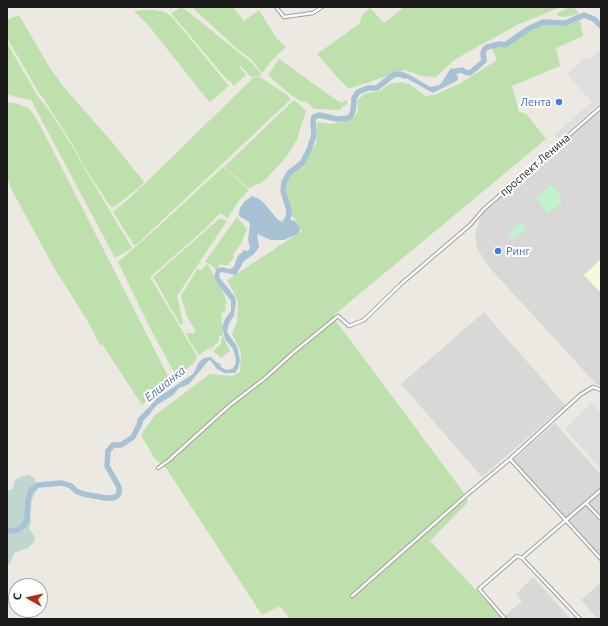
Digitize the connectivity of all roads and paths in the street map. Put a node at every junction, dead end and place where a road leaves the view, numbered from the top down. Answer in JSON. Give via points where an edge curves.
{"nodes":[{"id":1,"x":276,"y":7,"type":"edge"},
{"id":2,"x":322,"y":7,"type":"edge"},
{"id":3,"x":601,"y":107,"type":"edge"},
{"id":4,"x":601,"y":390,"type":"edge"},
{"id":5,"x":510,"y":459,"type":"junction"},
{"id":6,"x":158,"y":468,"type":"dead end"},
{"id":7,"x":601,"y":490,"type":"edge"},
{"id":8,"x":586,"y":503,"type":"junction"},
{"id":9,"x":601,"y":519,"type":"edge"},
{"id":10,"x":566,"y":520,"type":"junction"},
{"id":11,"x":522,"y":558,"type":"junction"},
{"id":12,"x":601,"y":559,"type":"edge"},
{"id":13,"x":352,"y":596,"type":"dead end"},
{"id":14,"x":505,"y":619,"type":"edge"},
{"id":15,"x":580,"y":619,"type":"edge"}],
"edges":[{"from":1,"to":2,"type":"street","via":[[284,17],[313,13]]},
{"from":3,"to":6,"type":"street","name":"проспект Ленина","via":[[484,209],[470,225],[401,284],[364,320],[349,326],[338,316]]},
{"from":4,"to":5,"type":"street","via":[[593,387],[580,395]]},
{"from":5,"to":10,"type":"street"},
{"from":5,"to":13,"type":"street"},
{"from":7,"to":8,"type":"street"},
{"from":8,"to":9,"type":"street"},
{"from":8,"to":10,"type":"street"},
{"from":10,"to":11,"type":"street"},
{"from":10,"to":12,"type":"street"},
{"from":11,"to":14,"type":"street","via":[[517,556],[479,589]]},
{"from":11,"to":15,"type":"street"}]}
